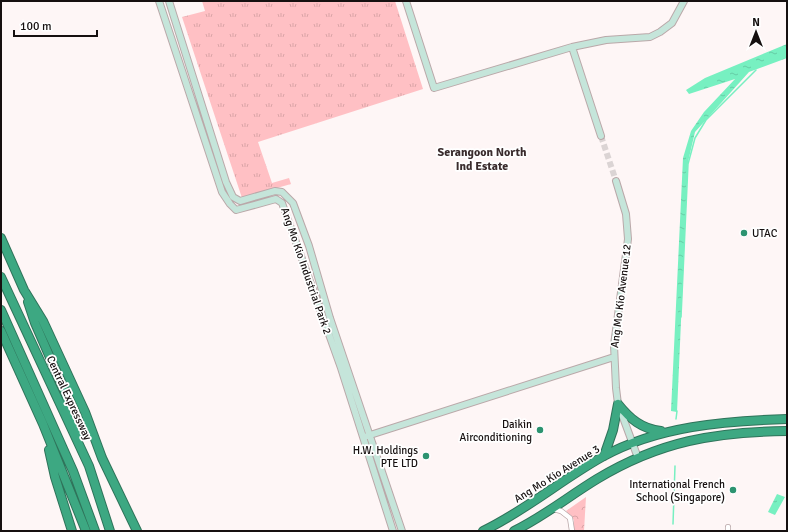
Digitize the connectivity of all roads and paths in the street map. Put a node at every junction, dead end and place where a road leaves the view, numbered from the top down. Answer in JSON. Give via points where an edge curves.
{"nodes":[{"id":1,"x":159,"y":1,"type":"edge"},
{"id":2,"x":169,"y":1,"type":"edge"},
{"id":3,"x":406,"y":1,"type":"edge"},
{"id":4,"x":684,"y":1,"type":"edge"},
{"id":5,"x":572,"y":47,"type":"junction"},
{"id":6,"x":601,"y":136,"type":"tunnel mouth"},
{"id":7,"x":616,"y":181,"type":"tunnel mouth"},
{"id":8,"x":1,"y":238,"type":"edge"},
{"id":9,"x":1,"y":277,"type":"edge"},
{"id":10,"x":24,"y":290,"type":"junction"},
{"id":11,"x":1,"y":310,"type":"edge"},
{"id":12,"x":1,"y":331,"type":"edge"},
{"id":13,"x":614,"y":357,"type":"junction"},
{"id":14,"x":618,"y":404,"type":"junction"},
{"id":15,"x":787,"y":419,"type":"edge"},
{"id":16,"x":43,"y":424,"type":"junction"},
{"id":17,"x":787,"y":431,"type":"edge"},
{"id":18,"x":666,"y":432,"type":"junction"},
{"id":19,"x":370,"y":435,"type":"junction"},
{"id":20,"x":363,"y":438,"type":"junction"},
{"id":21,"x":633,"y":444,"type":"junction"},
{"id":22,"x":604,"y":456,"type":"junction"},
{"id":23,"x":638,"y":458,"type":"junction"},
{"id":24,"x":89,"y":466,"type":"junction"},
{"id":25,"x":550,"y":509,"type":"junction"},
{"id":26,"x":72,"y":531,"type":"edge"},
{"id":27,"x":86,"y":531,"type":"edge"},
{"id":28,"x":95,"y":531,"type":"edge"},
{"id":29,"x":110,"y":531,"type":"edge"},
{"id":30,"x":137,"y":531,"type":"edge"},
{"id":31,"x":393,"y":531,"type":"edge"},
{"id":32,"x":402,"y":531,"type":"edge"},
{"id":33,"x":483,"y":531,"type":"edge"},
{"id":34,"x":514,"y":531,"type":"edge"},
{"id":35,"x":572,"y":531,"type":"edge"}],
"edges":[{"from":1,"to":20,"type":"street","name":"Ang Mo Kio Industrial Park 2","via":[[222,192],[236,210],[276,199],[282,203],[305,263]]},
{"from":2,"to":19,"type":"street","name":"Ang Mo Kio Industrial Park 2","via":[[233,197],[240,201],[275,191],[282,192],[293,203]]},
{"from":3,"to":5,"type":"street","via":[[434,88]]},
{"from":4,"to":5,"type":"street","via":[[672,23],[650,37],[606,40]]},
{"from":5,"to":6,"type":"street"},
{"from":7,"to":13,"type":"street","name":"Ang Mo Kio Avenue 12","via":[[626,214],[628,238]]},
{"from":8,"to":10,"type":"highway"},
{"from":9,"to":24,"type":"highway","name":"Central Expressway"},
{"from":10,"to":24,"type":"highway","via":[[35,323],[65,392]]},
{"from":10,"to":30,"type":"highway","via":[[43,321],[85,412],[102,458]]},
{"from":11,"to":28,"type":"highway","via":[[73,471]]},
{"from":12,"to":16,"type":"highway"},
{"from":13,"to":14,"type":"street","name":"Ang Mo Kio Avenue 12"},
{"from":13,"to":19,"type":"street"},
{"from":14,"to":18,"type":"highway","via":[[628,416],[643,426]]},
{"from":14,"to":21,"type":"street","name":"Ang Mo Kio Avenue 12"},
{"from":14,"to":22,"type":"highway"},
{"from":15,"to":18,"type":"highway","name":"Ang Mo Kio Avenue 3","via":[[691,426]]},
{"from":16,"to":26,"type":"highway","via":[[55,477]]},
{"from":16,"to":27,"type":"highway"},
{"from":17,"to":23,"type":"highway","via":[[754,431],[694,438],[651,451]]},
{"from":18,"to":21,"type":"highway","name":"Ang Mo Kio Avenue 3"},
{"from":19,"to":20,"type":"street"},
{"from":19,"to":32,"type":"street","name":"Ang Mo Kio Industrial Park 2"},
{"from":20,"to":31,"type":"street","name":"Ang Mo Kio Industrial Park 2"},
{"from":21,"to":22,"type":"highway","name":"Ang Mo Kio Avenue 3"},
{"from":21,"to":23,"type":"street","name":"Ang Mo Kio Avenue 12"},
{"from":22,"to":33,"type":"highway","name":"Ang Mo Kio Avenue 3"},
{"from":23,"to":25,"type":"highway","via":[[599,478]]},
{"from":24,"to":29,"type":"highway","name":"Central Expressway"},
{"from":25,"to":34,"type":"highway"},
{"from":25,"to":35,"type":"street","via":[[556,509],[570,518]]}]}
